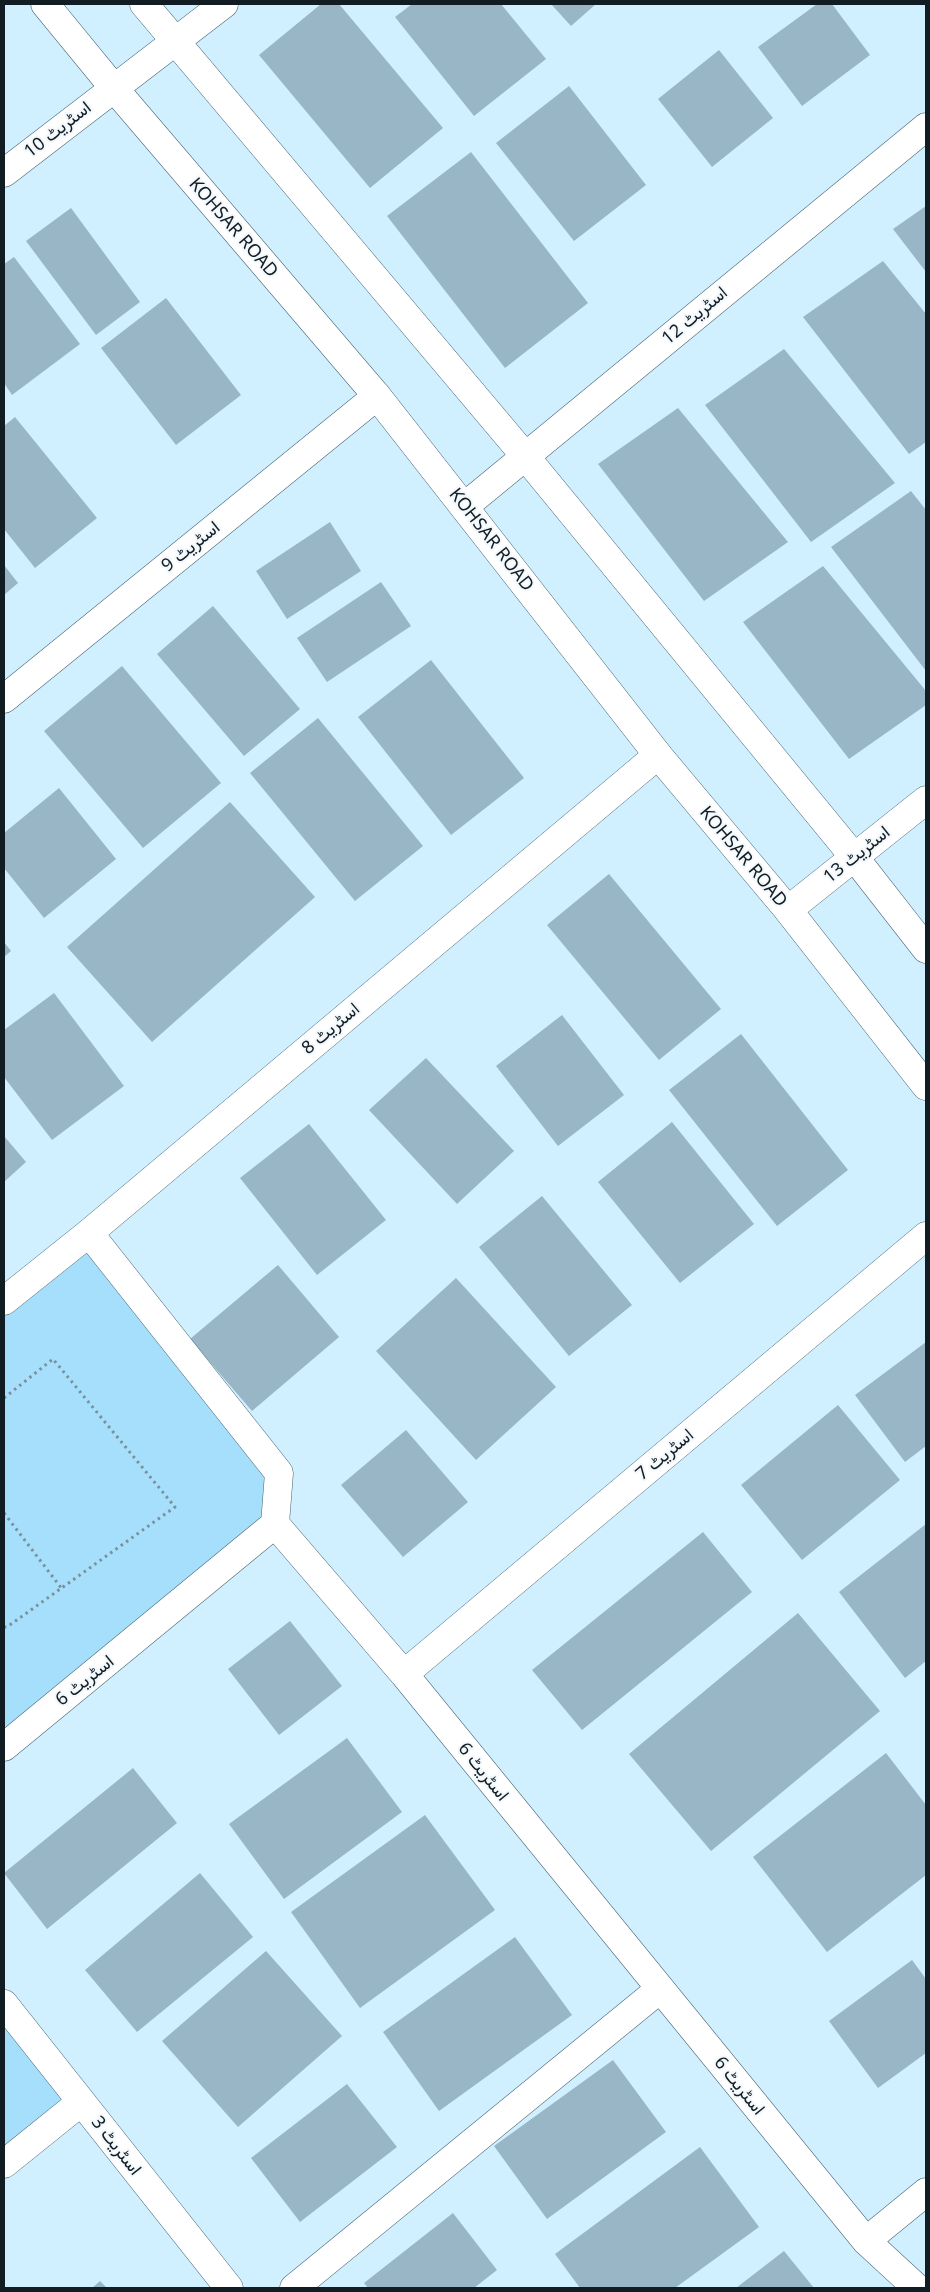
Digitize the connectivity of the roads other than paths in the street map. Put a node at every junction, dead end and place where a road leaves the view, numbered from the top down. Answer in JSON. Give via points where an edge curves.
{"nodes":[{"id":1,"x":45,"y":4,"type":"edge"},
{"id":2,"x":144,"y":4,"type":"edge"},
{"id":3,"x":224,"y":4,"type":"edge"},
{"id":4,"x":176,"y":42,"type":"junction"},
{"id":5,"x":113,"y":87,"type":"junction"},
{"id":6,"x":926,"y":127,"type":"edge"},
{"id":7,"x":4,"y":173,"type":"edge"},
{"id":8,"x":377,"y":396,"type":"junction"},
{"id":9,"x":525,"y":456,"type":"junction"},
{"id":10,"x":465,"y":506,"type":"junction"},
{"id":11,"x":4,"y":699,"type":"edge"},
{"id":12,"x":658,"y":755,"type":"junction"},
{"id":13,"x":926,"y":800,"type":"edge"},
{"id":14,"x":855,"y":858,"type":"junction"},
{"id":15,"x":788,"y":910,"type":"junction"},
{"id":16,"x":926,"y":949,"type":"edge"},
{"id":17,"x":926,"y":1086,"type":"edge"},
{"id":18,"x":88,"y":1233,"type":"junction"},
{"id":19,"x":926,"y":1236,"type":"edge"},
{"id":20,"x":4,"y":1301,"type":"edge"},
{"id":21,"x":275,"y":1524,"type":"junction"},
{"id":22,"x":404,"y":1674,"type":"junction"},
{"id":23,"x":4,"y":1748,"type":"edge"},
{"id":24,"x":660,"y":1989,"type":"junction"},
{"id":25,"x":4,"y":2004,"type":"edge"},
{"id":26,"x":81,"y":2102,"type":"junction"},
{"id":27,"x":4,"y":2164,"type":"edge"},
{"id":28,"x":926,"y":2192,"type":"edge"},
{"id":29,"x":866,"y":2241,"type":"junction"},
{"id":30,"x":228,"y":2288,"type":"edge"},
{"id":31,"x":294,"y":2288,"type":"edge"},
{"id":32,"x":917,"y":2288,"type":"edge"}],
"edges":[{"from":1,"to":5,"type":"street","name":"KOHSAR ROAD"},
{"from":2,"to":4,"type":"street"},
{"from":3,"to":4,"type":"street","name":"اسٹریٹ 10"},
{"from":4,"to":5,"type":"street","name":"اسٹریٹ 10"},
{"from":4,"to":9,"type":"street"},
{"from":5,"to":7,"type":"street","name":"اسٹریٹ 10"},
{"from":5,"to":8,"type":"street","name":"KOHSAR ROAD"},
{"from":6,"to":9,"type":"street","name":"اسٹریٹ 12"},
{"from":8,"to":10,"type":"street","name":"KOHSAR ROAD"},
{"from":8,"to":11,"type":"street","name":"اسٹریٹ 9"},
{"from":9,"to":10,"type":"street","name":"اسٹریٹ 12"},
{"from":9,"to":14,"type":"street"},
{"from":10,"to":12,"type":"street","name":"KOHSAR ROAD"},
{"from":12,"to":15,"type":"street","name":"KOHSAR ROAD"},
{"from":12,"to":18,"type":"street","name":"اسٹریٹ 8"},
{"from":13,"to":14,"type":"street","name":"اسٹریٹ 13"},
{"from":14,"to":15,"type":"street","name":"اسٹریٹ 13"},
{"from":14,"to":16,"type":"street"},
{"from":15,"to":17,"type":"street","name":"KOHSAR ROAD"},
{"from":18,"to":20,"type":"street","name":"اسٹریٹ 8"},
{"from":18,"to":21,"type":"street","via":[[279,1473]]},
{"from":19,"to":22,"type":"street","name":"اسٹریٹ 7"},
{"from":21,"to":22,"type":"street","name":"اسٹریٹ 6"},
{"from":21,"to":23,"type":"street","name":"اسٹریٹ 6"},
{"from":22,"to":24,"type":"street","name":"اسٹریٹ 6"},
{"from":24,"to":29,"type":"street","name":"اسٹریٹ 6"},
{"from":24,"to":31,"type":"street"},
{"from":25,"to":26,"type":"street","name":"اسٹریٹ 3"},
{"from":26,"to":27,"type":"street"},
{"from":26,"to":30,"type":"street","name":"اسٹریٹ 3"},
{"from":28,"to":29,"type":"street"},
{"from":29,"to":32,"type":"street","name":"اسٹریٹ 6"}]}
